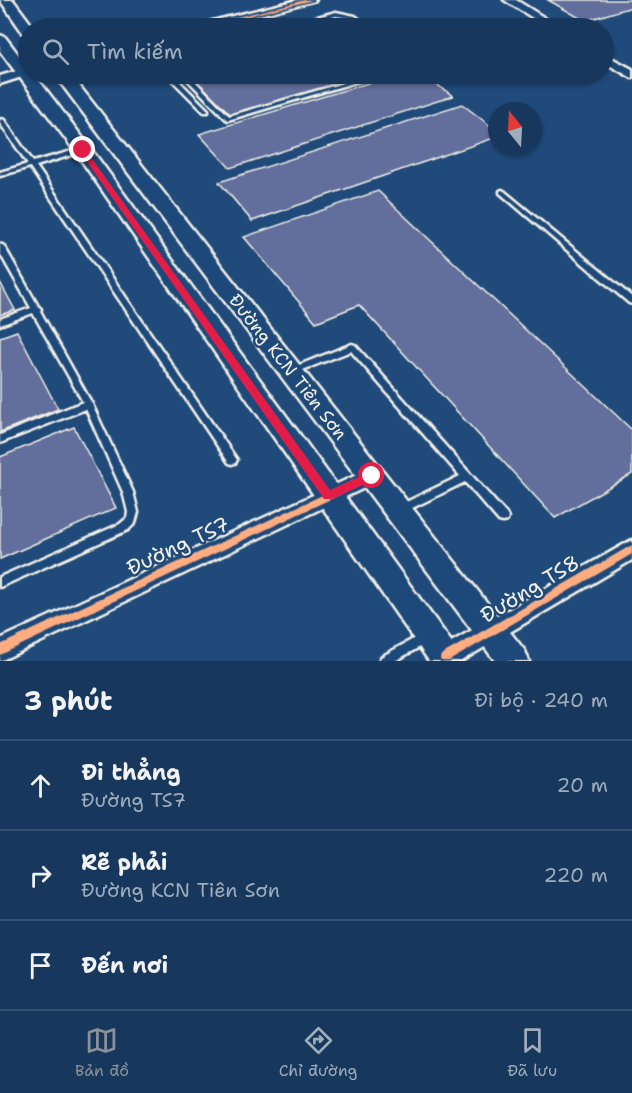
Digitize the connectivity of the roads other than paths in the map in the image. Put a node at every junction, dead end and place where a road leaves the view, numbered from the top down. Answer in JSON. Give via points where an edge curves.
{"nodes":[{"id":1,"x":6,"y":0,"type":"edge"},
{"id":2,"x":311,"y":0,"type":"edge"},
{"id":3,"x":509,"y":0,"type":"edge"},
{"id":4,"x":19,"y":18,"type":"edge"},
{"id":5,"x":240,"y":18,"type":"edge"},
{"id":6,"x":320,"y":18,"type":"edge"},
{"id":7,"x":354,"y":18,"type":"edge"},
{"id":8,"x":539,"y":18,"type":"edge"},
{"id":9,"x":0,"y":39,"type":"edge"},
{"id":10,"x":18,"y":62,"type":"edge"},
{"id":11,"x":614,"y":63,"type":"edge"},
{"id":12,"x":18,"y":74,"type":"edge"},
{"id":13,"x":632,"y":74,"type":"edge"},
{"id":14,"x":0,"y":80,"type":"edge"},
{"id":15,"x":35,"y":84,"type":"edge"},
{"id":16,"x":70,"y":84,"type":"edge"},
{"id":17,"x":179,"y":84,"type":"edge"},
{"id":18,"x":195,"y":84,"type":"edge"},
{"id":19,"x":345,"y":84,"type":"edge"},
{"id":20,"x":206,"y":111,"type":"dead end"},
{"id":21,"x":2,"y":121,"type":"dead end"},
{"id":22,"x":83,"y":150,"type":"junction"},
{"id":23,"x":32,"y":165,"type":"junction"},
{"id":24,"x":0,"y":174,"type":"edge"},
{"id":25,"x":502,"y":192,"type":"dead end"},
{"id":26,"x":0,"y":246,"type":"edge"},
{"id":27,"x":632,"y":301,"type":"edge"},
{"id":28,"x":37,"y":309,"type":"junction"},
{"id":29,"x":0,"y":322,"type":"edge"},
{"id":30,"x":291,"y":372,"type":"junction"},
{"id":31,"x":88,"y":404,"type":"junction"},
{"id":32,"x":0,"y":439,"type":"edge"},
{"id":33,"x":232,"y":460,"type":"dead end"},
{"id":34,"x":372,"y":476,"type":"junction"},
{"id":35,"x":466,"y":477,"type":"junction"},
{"id":36,"x":328,"y":496,"type":"junction"},
{"id":37,"x":398,"y":510,"type":"junction"},
{"id":38,"x":503,"y":518,"type":"dead end"},
{"id":39,"x":632,"y":549,"type":"edge"},
{"id":40,"x":0,"y":582,"type":"edge"},
{"id":41,"x":492,"y":632,"type":"junction"},
{"id":42,"x":429,"y":635,"type":"junction"},
{"id":43,"x":0,"y":650,"type":"edge"},
{"id":44,"x":446,"y":659,"type":"edge"},
{"id":45,"x":385,"y":661,"type":"edge"},
{"id":46,"x":514,"y":661,"type":"edge"}],
"edges":[{"from":1,"to":4,"type":"main road"},
{"from":2,"to":5,"type":"street"},
{"from":3,"to":8,"type":"street"},
{"from":6,"to":7,"type":"lane","via":[[336,14]]},
{"from":9,"to":10,"type":"main road","name":"Đường KCN Tiên Sơn"},
{"from":11,"to":13,"type":"street"},
{"from":12,"to":14,"type":"street"},
{"from":15,"to":22,"type":"main road","name":"Đường KCN Tiên Sơn"},
{"from":16,"to":30,"type":"main road","name":"Đường KCN Tiên Sơn"},
{"from":17,"to":20,"type":"lane"},
{"from":18,"to":19,"type":"lane","via":[[228,118]]},
{"from":21,"to":23,"type":"lane"},
{"from":22,"to":23,"type":"lane"},
{"from":22,"to":36,"type":"main road","name":"Đường KCN Tiên Sơn"},
{"from":23,"to":24,"type":"lane"},
{"from":23,"to":33,"type":"lane"},
{"from":25,"to":27,"type":"lane"},
{"from":26,"to":28,"type":"lane"},
{"from":28,"to":29,"type":"lane"},
{"from":28,"to":31,"type":"lane"},
{"from":30,"to":34,"type":"main road","name":"Đường KCN Tiên Sơn"},
{"from":30,"to":35,"type":"lane","via":[[352,347]]},
{"from":31,"to":32,"type":"lane"},
{"from":31,"to":40,"type":"lane","via":[[128,492],[131,520],[124,527]]},
{"from":34,"to":36,"type":"street","name":"Đường TS7"},
{"from":34,"to":37,"type":"main road","name":"Đường KCN Tiên Sơn"},
{"from":35,"to":37,"type":"lane"},
{"from":35,"to":38,"type":"lane"},
{"from":36,"to":42,"type":"main road","name":"Đường KCN Tiên Sơn"},
{"from":36,"to":43,"type":"street","name":"Đường TS7"},
{"from":37,"to":41,"type":"main road","name":"Đường KCN Tiên Sơn"},
{"from":39,"to":41,"type":"street","name":"Đường TS8"},
{"from":41,"to":44,"type":"street","name":"Đường TS8"},
{"from":41,"to":46,"type":"main road","name":"Đường KCN Tiên Sơn"},
{"from":42,"to":44,"type":"main road","name":"Đường KCN Tiên Sơn"},
{"from":42,"to":45,"type":"lane"}]}
